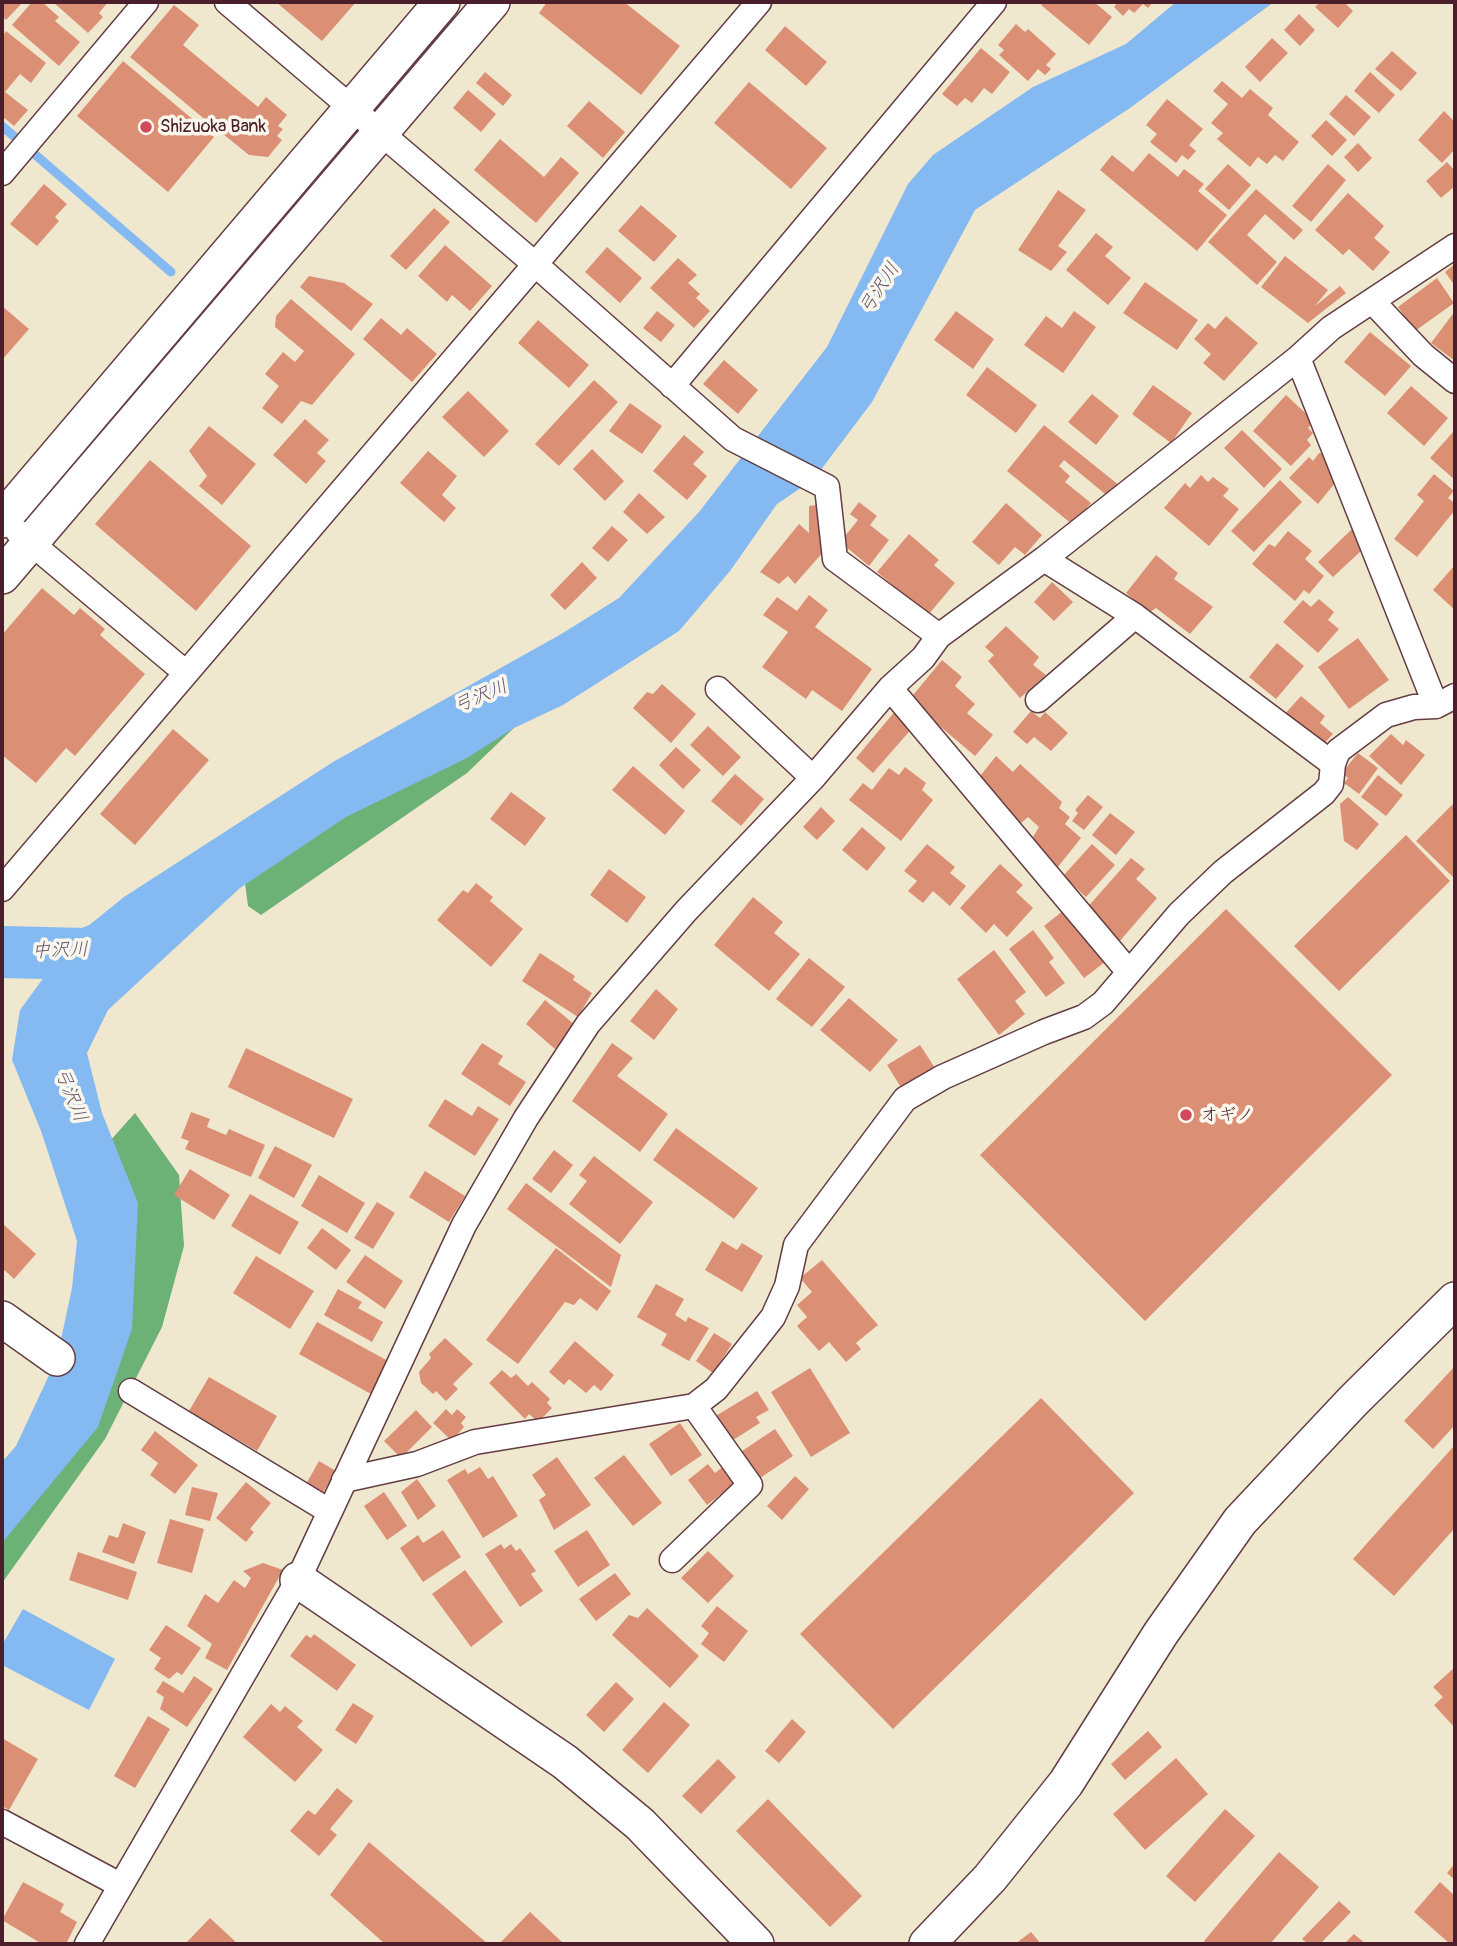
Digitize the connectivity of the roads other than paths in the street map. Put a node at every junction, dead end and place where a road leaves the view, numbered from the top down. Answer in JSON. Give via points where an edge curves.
{"nodes":[{"id":1,"x":146,"y":2,"type":"edge"},
{"id":2,"x":227,"y":2,"type":"edge"},
{"id":3,"x":442,"y":2,"type":"edge"},
{"id":4,"x":492,"y":2,"type":"edge"},
{"id":5,"x":759,"y":2,"type":"edge"},
{"id":6,"x":994,"y":2,"type":"edge"},
{"id":7,"x":352,"y":108,"type":"junction"},
{"id":8,"x":381,"y":132,"type":"junction"},
{"id":9,"x":2,"y":173,"type":"edge"},
{"id":10,"x":1455,"y":246,"type":"edge"},
{"id":11,"x":536,"y":265,"type":"junction"},
{"id":12,"x":1372,"y":302,"type":"junction"},
{"id":13,"x":1298,"y":358,"type":"junction"},
{"id":14,"x":1455,"y":381,"type":"edge"},
{"id":15,"x":672,"y":386,"type":"junction"},
{"id":16,"x":2,"y":519,"type":"edge"},
{"id":17,"x":30,"y":542,"type":"junction"},
{"id":18,"x":1045,"y":559,"type":"junction"},
{"id":19,"x":2,"y":576,"type":"edge"},
{"id":20,"x":1135,"y":616,"type":"junction"},
{"id":21,"x":939,"y":636,"type":"junction"},
{"id":22,"x":186,"y":673,"type":"junction"},
{"id":23,"x":890,"y":688,"type":"junction"},
{"id":24,"x":718,"y":689,"type":"dead end"},
{"id":25,"x":1038,"y":701,"type":"dead end"},
{"id":26,"x":1445,"y":701,"type":"edge"},
{"id":27,"x":1333,"y":764,"type":"junction"},
{"id":28,"x":813,"y":778,"type":"junction"},
{"id":29,"x":2,"y":889,"type":"edge"},
{"id":30,"x":1128,"y":971,"type":"junction"},
{"id":31,"x":1455,"y":1300,"type":"edge"},
{"id":32,"x":2,"y":1319,"type":"edge"},
{"id":33,"x":57,"y":1358,"type":"dead end"},
{"id":34,"x":131,"y":1391,"type":"dead end"},
{"id":35,"x":694,"y":1406,"type":"junction"},
{"id":36,"x":344,"y":1480,"type":"junction"},
{"id":37,"x":329,"y":1511,"type":"junction"},
{"id":38,"x":672,"y":1560,"type":"dead end"},
{"id":39,"x":298,"y":1580,"type":"junction"},
{"id":40,"x":2,"y":1822,"type":"edge"},
{"id":41,"x":120,"y":1885,"type":"junction"},
{"id":42,"x":87,"y":1944,"type":"edge"},
{"id":43,"x":756,"y":1944,"type":"edge"},
{"id":44,"x":927,"y":1944,"type":"edge"}],
"edges":[{"from":1,"to":9,"type":"street"},
{"from":2,"to":7,"type":"street"},
{"from":3,"to":7,"type":"street"},
{"from":4,"to":8,"type":"street"},
{"from":5,"to":11,"type":"street"},
{"from":6,"to":15,"type":"street"},
{"from":7,"to":8,"type":"street"},
{"from":7,"to":16,"type":"street"},
{"from":8,"to":11,"type":"street"},
{"from":8,"to":17,"type":"street"},
{"from":10,"to":12,"type":"street"},
{"from":11,"to":15,"type":"street"},
{"from":11,"to":22,"type":"street"},
{"from":12,"to":13,"type":"street","via":[[1331,328]]},
{"from":12,"to":14,"type":"street"},
{"from":13,"to":18,"type":"street"},
{"from":13,"to":26,"type":"street"},
{"from":15,"to":21,"type":"street","via":[[733,439],[827,487],[835,559]]},
{"from":16,"to":17,"type":"street"},
{"from":17,"to":19,"type":"street"},
{"from":17,"to":22,"type":"street"},
{"from":18,"to":20,"type":"street"},
{"from":18,"to":21,"type":"street"},
{"from":20,"to":25,"type":"street"},
{"from":20,"to":27,"type":"street"},
{"from":21,"to":23,"type":"street"},
{"from":22,"to":29,"type":"street"},
{"from":23,"to":28,"type":"street"},
{"from":23,"to":30,"type":"street"},
{"from":24,"to":28,"type":"street"},
{"from":26,"to":27,"type":"street","via":[[1386,715],[1338,751]]},
{"from":27,"to":30,"type":"street","via":[[1331,784],[1324,793],[1223,872]]},
{"from":28,"to":36,"type":"street","via":[[686,911],[588,1024],[464,1225]]},
{"from":30,"to":35,"type":"street","via":[[1103,1003],[1084,1017],[943,1077],[905,1099],[796,1245],[787,1286],[773,1317],[716,1390]]},
{"from":31,"to":44,"type":"street","via":[[1240,1521],[1161,1633],[1066,1783],[990,1878]]},
{"from":32,"to":33,"type":"street"},
{"from":34,"to":37,"type":"street"},
{"from":35,"to":36,"type":"street","via":[[475,1442],[417,1464]]},
{"from":35,"to":38,"type":"street","via":[[750,1485]]},
{"from":36,"to":37,"type":"street"},
{"from":37,"to":39,"type":"street"},
{"from":39,"to":41,"type":"street"},
{"from":39,"to":43,"type":"street","via":[[565,1762],[640,1824]]},
{"from":40,"to":41,"type":"street"},
{"from":41,"to":42,"type":"street"}]}
